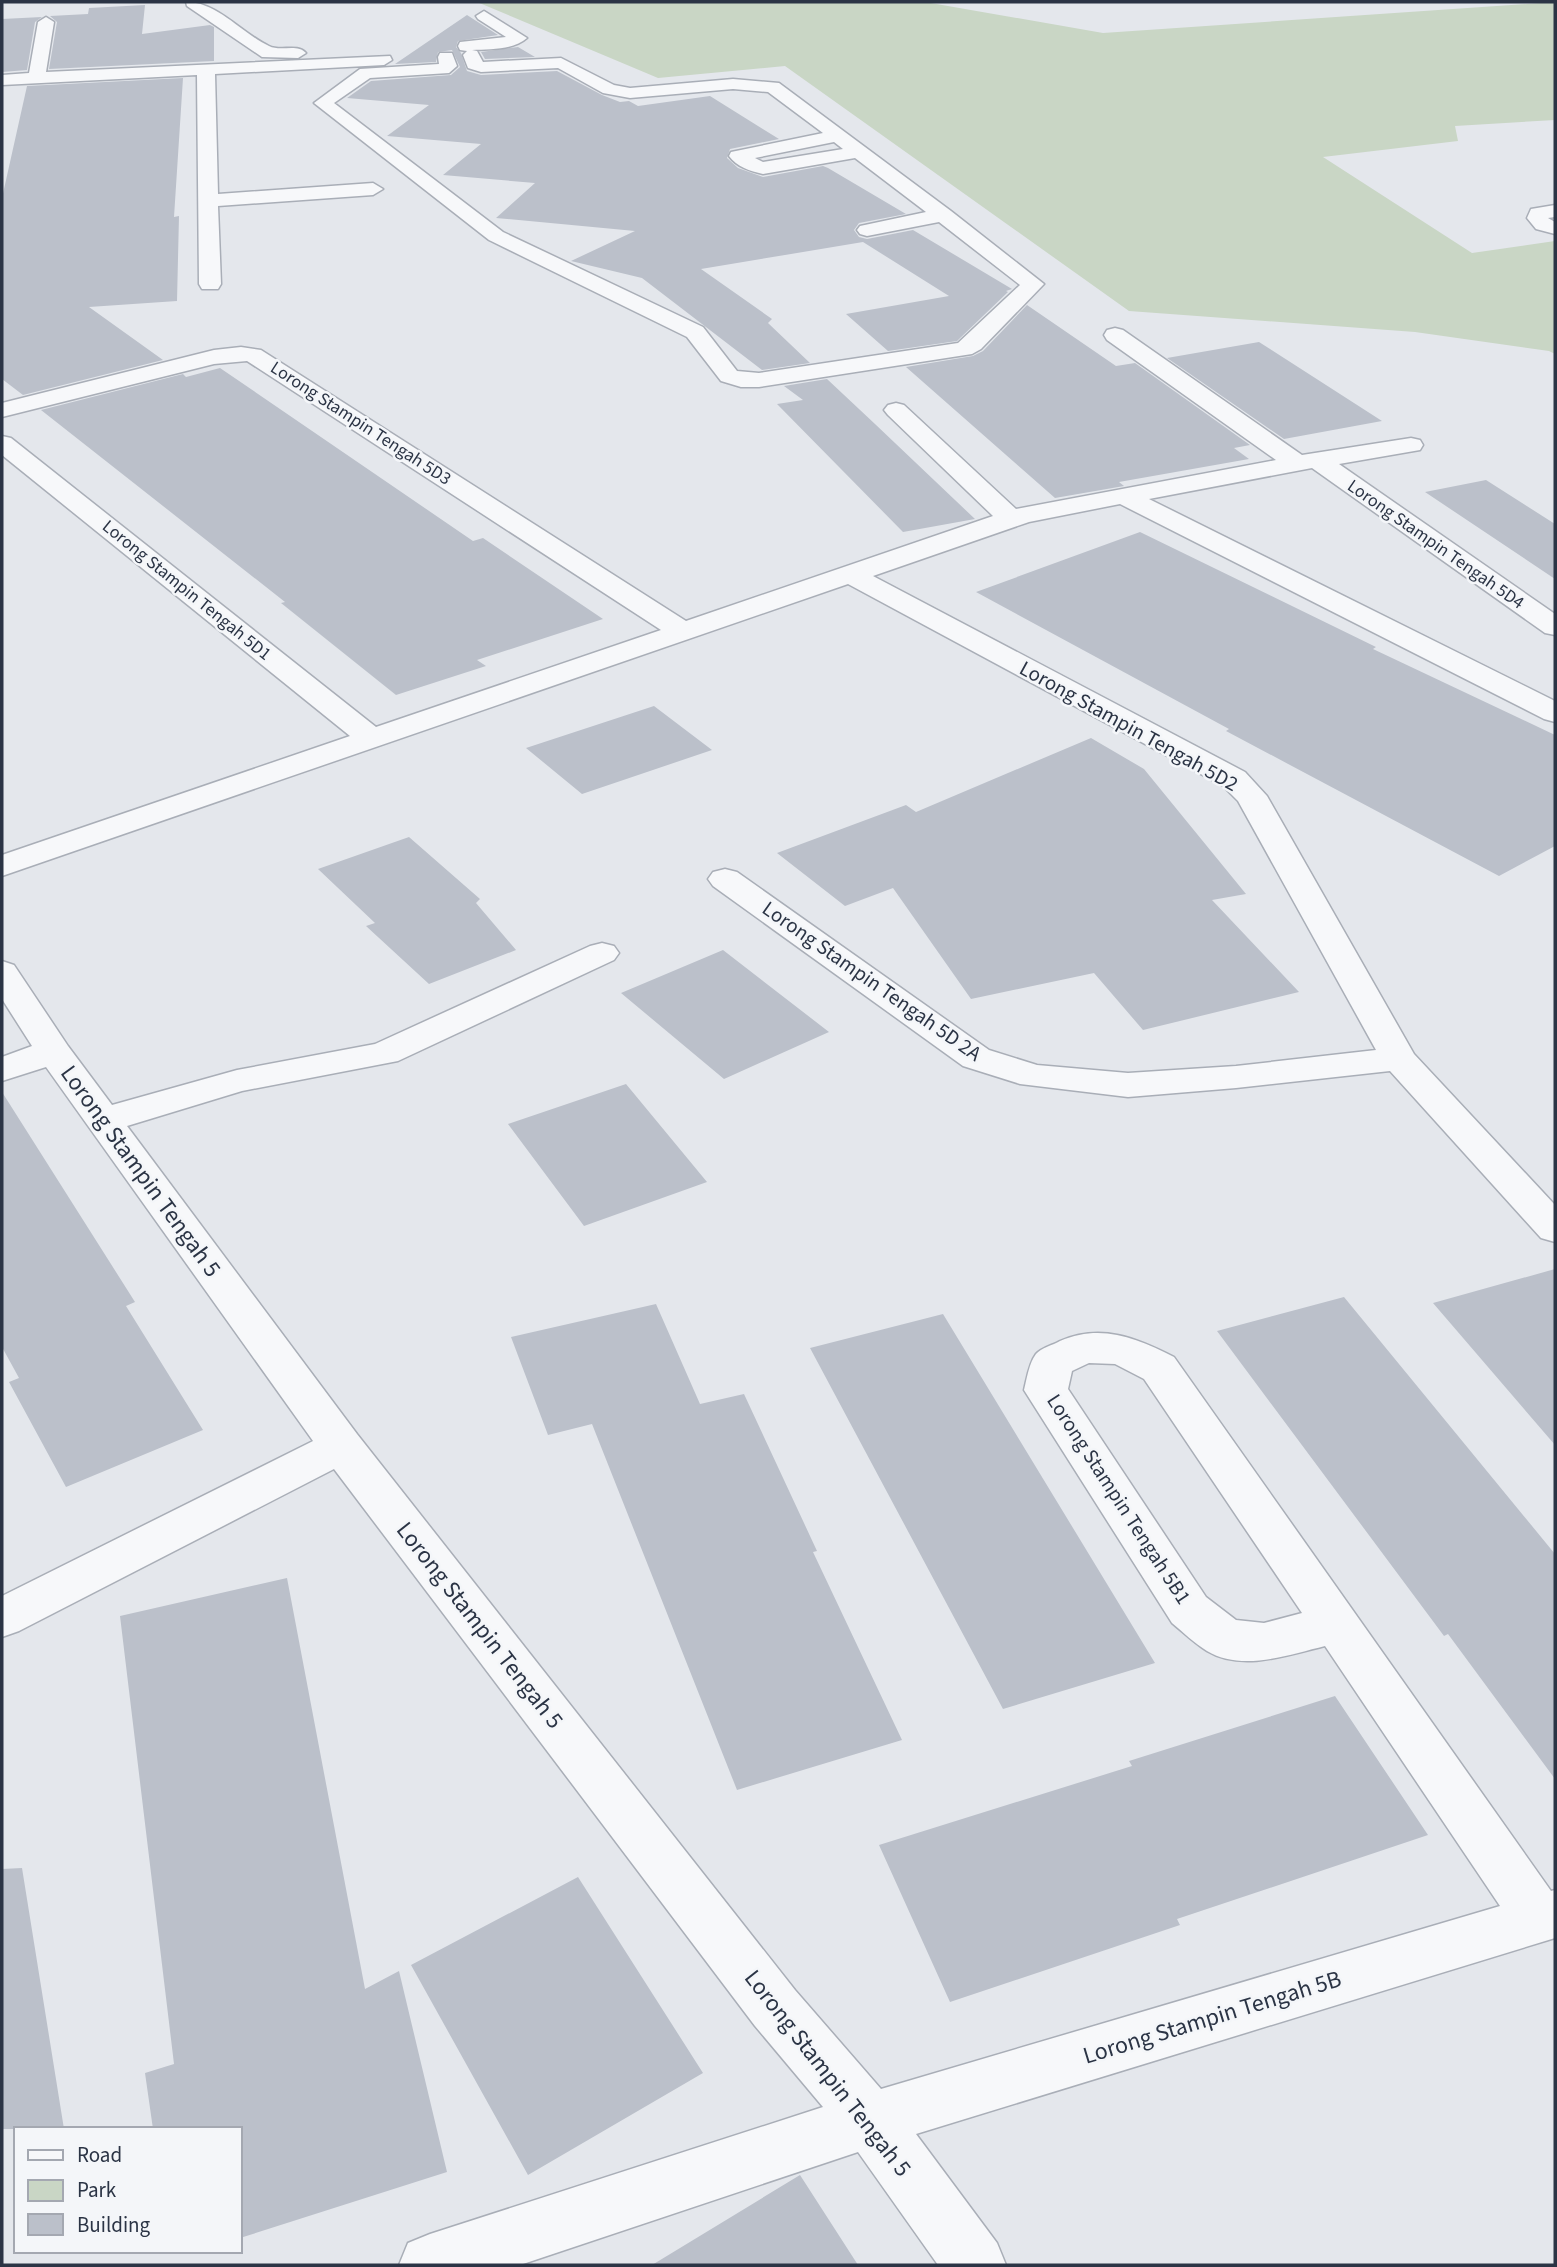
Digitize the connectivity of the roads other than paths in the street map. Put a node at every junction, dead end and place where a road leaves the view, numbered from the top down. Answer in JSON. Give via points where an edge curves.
{"nodes":[{"id":1,"x":193,"y":3,"type":"edge"},
{"id":2,"x":484,"y":16,"type":"dead end"},
{"id":3,"x":46,"y":22,"type":"dead end"},
{"id":4,"x":391,"y":48,"type":"dead end"},
{"id":5,"x":438,"y":51,"type":"junction"},
{"id":6,"x":555,"y":51,"type":"dead end"},
{"id":7,"x":471,"y":55,"type":"junction"},
{"id":8,"x":347,"y":56,"type":"junction"},
{"id":9,"x":206,"y":70,"type":"junction"},
{"id":10,"x":37,"y":78,"type":"junction"},
{"id":11,"x":2,"y":80,"type":"edge"},
{"id":12,"x":725,"y":85,"type":"junction"},
{"id":13,"x":760,"y":105,"type":"dead end"},
{"id":14,"x":784,"y":119,"type":"dead end"},
{"id":15,"x":828,"y":137,"type":"junction"},
{"id":16,"x":859,"y":152,"type":"junction"},
{"id":17,"x":373,"y":189,"type":"dead end"},
{"id":18,"x":208,"y":201,"type":"junction"},
{"id":19,"x":1555,"y":211,"type":"edge"},
{"id":20,"x":944,"y":215,"type":"junction"},
{"id":21,"x":1555,"y":228,"type":"edge"},
{"id":22,"x":867,"y":230,"type":"dead end"},
{"id":23,"x":210,"y":284,"type":"dead end"},
{"id":24,"x":1115,"y":335,"type":"dead end"},
{"id":25,"x":2,"y":410,"type":"edge"},
{"id":26,"x":896,"y":410,"type":"dead end"},
{"id":27,"x":2,"y":443,"type":"edge"},
{"id":28,"x":1411,"y":444,"type":"dead end"},
{"id":29,"x":1307,"y":461,"type":"junction"},
{"id":30,"x":1126,"y":496,"type":"junction"},
{"id":31,"x":1011,"y":519,"type":"junction"},
{"id":32,"x":851,"y":575,"type":"junction"},
{"id":33,"x":1555,"y":627,"type":"edge"},
{"id":34,"x":685,"y":633,"type":"junction"},
{"id":35,"x":1549,"y":704,"type":"edge"},
{"id":36,"x":371,"y":738,"type":"junction"},
{"id":37,"x":2,"y":866,"type":"edge"},
{"id":38,"x":725,"y":878,"type":"dead end"},
{"id":39,"x":602,"y":953,"type":"dead end"},
{"id":40,"x":2,"y":972,"type":"edge"},
{"id":41,"x":53,"y":1051,"type":"junction"},
{"id":42,"x":1399,"y":1059,"type":"junction"},
{"id":43,"x":2,"y":1070,"type":"edge"},
{"id":44,"x":104,"y":1120,"type":"junction"},
{"id":45,"x":1555,"y":1229,"type":"edge"},
{"id":46,"x":341,"y":1446,"type":"junction"},
{"id":47,"x":2,"y":1618,"type":"edge"},
{"id":48,"x":1337,"y":1624,"type":"junction"},
{"id":49,"x":1547,"y":1916,"type":"edge"},
{"id":50,"x":870,"y":2120,"type":"junction"},
{"id":51,"x":430,"y":2265,"type":"edge"},
{"id":52,"x":975,"y":2265,"type":"edge"}],
"edges":[{"from":1,"to":8,"type":"street","via":[[270,54]]},
{"from":2,"to":5,"type":"street","via":[[519,38]]},
{"from":3,"to":10,"type":"street"},
{"from":4,"to":8,"type":"street"},
{"from":5,"to":7,"type":"street"},
{"from":5,"to":8,"type":"street"},
{"from":5,"to":20,"type":"street","via":[[448,66],[443,69],[366,74],[323,103],[496,236],[695,332],[734,378],[759,380],[953,352],[973,344],[1032,282]]},
{"from":6,"to":7,"type":"street"},
{"from":7,"to":12,"type":"street","via":[[481,67],[561,64],[609,89],[630,93]]},
{"from":8,"to":9,"type":"street"},
{"from":9,"to":10,"type":"street"},
{"from":9,"to":18,"type":"street"},
{"from":10,"to":11,"type":"street"},
{"from":12,"to":13,"type":"street"},
{"from":12,"to":15,"type":"street","via":[[773,87]]},
{"from":14,"to":15,"type":"street"},
{"from":15,"to":16,"type":"street"},
{"from":15,"to":16,"type":"street","via":[[738,156],[763,168]]},
{"from":16,"to":20,"type":"street"},
{"from":17,"to":18,"type":"street"},
{"from":18,"to":23,"type":"street"},
{"from":19,"to":21,"type":"street","via":[[1538,213],[1536,218]]},
{"from":20,"to":22,"type":"street"},
{"from":24,"to":29,"type":"street","name":"Lorong Stampin Tengah 5D4"},
{"from":25,"to":34,"type":"street","name":"Lorong Stampin Tengah 5D3","via":[[214,358],[253,355]]},
{"from":26,"to":31,"type":"street"},
{"from":27,"to":36,"type":"street","name":"Lorong Stampin Tengah 5D1"},
{"from":28,"to":29,"type":"street"},
{"from":29,"to":30,"type":"street"},
{"from":29,"to":33,"type":"street","name":"Lorong Stampin Tengah 5D4"},
{"from":30,"to":31,"type":"street"},
{"from":30,"to":35,"type":"street"},
{"from":31,"to":32,"type":"street"},
{"from":32,"to":34,"type":"street"},
{"from":32,"to":42,"type":"street","name":"Lorong Stampin Tengah 5D2","via":[[1234,779],[1251,796]]},
{"from":34,"to":36,"type":"street"},
{"from":36,"to":37,"type":"street"},
{"from":38,"to":42,"type":"street","name":"Lorong Stampin Tengah 5D 2A","via":[[976,1058],[1032,1076],[1128,1085]]},
{"from":39,"to":44,"type":"street","via":[[384,1053],[237,1081]]},
{"from":40,"to":41,"type":"street","name":"Lorong Stampin Tengah 5"},
{"from":41,"to":43,"type":"street"},
{"from":41,"to":44,"type":"street","name":"Lorong Stampin Tengah 5"},
{"from":42,"to":45,"type":"street","name":"Lorong Stampin Tengah 5D2"},
{"from":44,"to":46,"type":"street","name":"Lorong Stampin Tengah 5"},
{"from":46,"to":47,"type":"street"},
{"from":46,"to":50,"type":"street","name":"Lorong Stampin Tengah 5","via":[[775,2008]]},
{"from":48,"to":48,"type":"street","name":"Lorong Stampin Tengah 5B1","via":[[1160,1368],[1122,1349],[1084,1348],[1053,1362],[1046,1390],[1189,1610],[1225,1638],[1264,1642]]},
{"from":48,"to":49,"type":"street","name":"Lorong Stampin Tengah 5B1"},
{"from":49,"to":50,"type":"street","name":"Lorong Stampin Tengah 5B"},
{"from":50,"to":51,"type":"street","name":"Lorong Stampin Tengah 5B"},
{"from":50,"to":52,"type":"street","name":"Lorong Stampin Tengah 5"}]}
